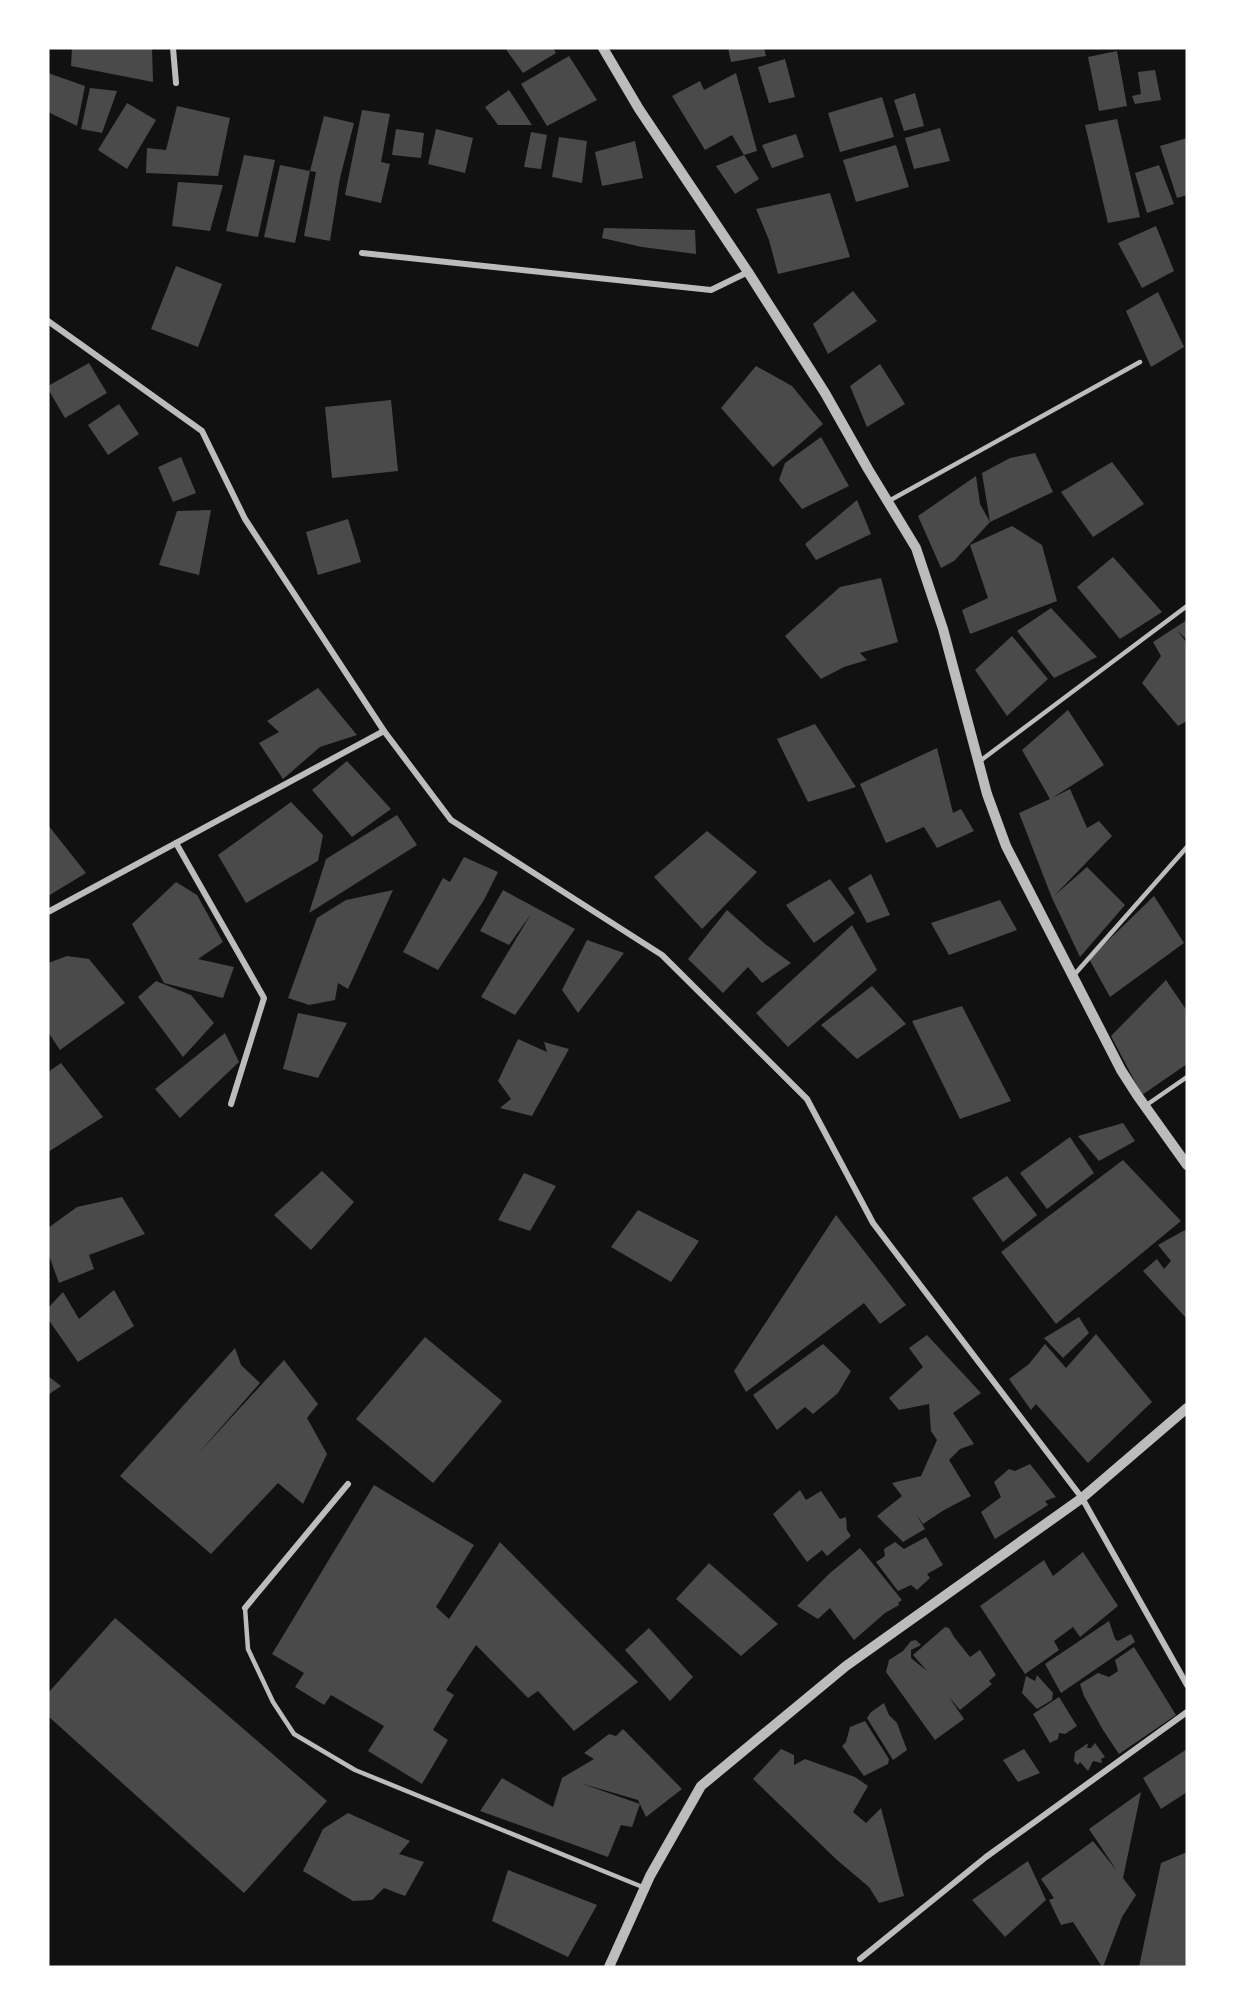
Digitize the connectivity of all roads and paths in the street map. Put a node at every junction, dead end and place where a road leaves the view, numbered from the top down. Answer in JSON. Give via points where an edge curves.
{"nodes":[{"id":1,"x":172,"y":48,"type":"edge"},
{"id":2,"x":603,"y":48,"type":"edge"},
{"id":3,"x":176,"y":83,"type":"dead end"},
{"id":4,"x":362,"y":253,"type":"dead end"},
{"id":5,"x":748,"y":272,"type":"junction"},
{"id":6,"x":48,"y":321,"type":"edge"},
{"id":7,"x":1140,"y":362,"type":"dead end"},
{"id":8,"x":887,"y":502,"type":"junction"},
{"id":9,"x":1187,"y":606,"type":"edge"},
{"id":10,"x":384,"y":731,"type":"junction"},
{"id":11,"x":978,"y":762,"type":"junction"},
{"id":12,"x":176,"y":843,"type":"junction"},
{"id":13,"x":1187,"y":847,"type":"edge"},
{"id":14,"x":48,"y":912,"type":"edge"},
{"id":15,"x":1072,"y":977,"type":"junction"},
{"id":16,"x":1187,"y":1077,"type":"edge"},
{"id":17,"x":231,"y":1104,"type":"dead end"},
{"id":18,"x":1145,"y":1106,"type":"junction"},
{"id":19,"x":1187,"y":1165,"type":"edge"},
{"id":20,"x":1187,"y":1408,"type":"edge"},
{"id":21,"x":348,"y":1484,"type":"dead end"},
{"id":22,"x":1082,"y":1498,"type":"junction"},
{"id":23,"x":245,"y":1608,"type":"joint"},
{"id":24,"x":1187,"y":1685,"type":"edge"},
{"id":25,"x":1187,"y":1712,"type":"edge"},
{"id":26,"x":645,"y":1888,"type":"junction"},
{"id":27,"x":860,"y":1959,"type":"dead end"},
{"id":28,"x":609,"y":1967,"type":"edge"}],
"edges":[{"from":1,"to":3,"type":"street"},
{"from":2,"to":5,"type":"street"},
{"from":4,"to":5,"type":"street","via":[[711,290]]},
{"from":5,"to":8,"type":"street","via":[[825,393]]},
{"from":6,"to":10,"type":"street","via":[[202,431],[245,519]]},
{"from":7,"to":8,"type":"lane"},
{"from":8,"to":11,"type":"street","via":[[916,548],[943,629]]},
{"from":9,"to":11,"type":"lane"},
{"from":10,"to":12,"type":"street"},
{"from":10,"to":22,"type":"street","via":[[451,820],[662,955],[807,1099],[873,1223]]},
{"from":11,"to":15,"type":"street","via":[[1006,846]]},
{"from":12,"to":14,"type":"street"},
{"from":12,"to":17,"type":"street","via":[[264,998]]},
{"from":13,"to":15,"type":"lane"},
{"from":15,"to":18,"type":"street","via":[[1121,1070]]},
{"from":16,"to":18,"type":"lane"},
{"from":18,"to":19,"type":"street"},
{"from":20,"to":22,"type":"street"},
{"from":21,"to":23,"type":"street"},
{"from":22,"to":24,"type":"street"},
{"from":22,"to":26,"type":"street","via":[[846,1666],[701,1786]]},
{"from":23,"to":26,"type":"lane","via":[[248,1649],[273,1702],[294,1734],[355,1770]]},
{"from":25,"to":27,"type":"street","via":[[986,1857]]},
{"from":26,"to":28,"type":"street"}]}
